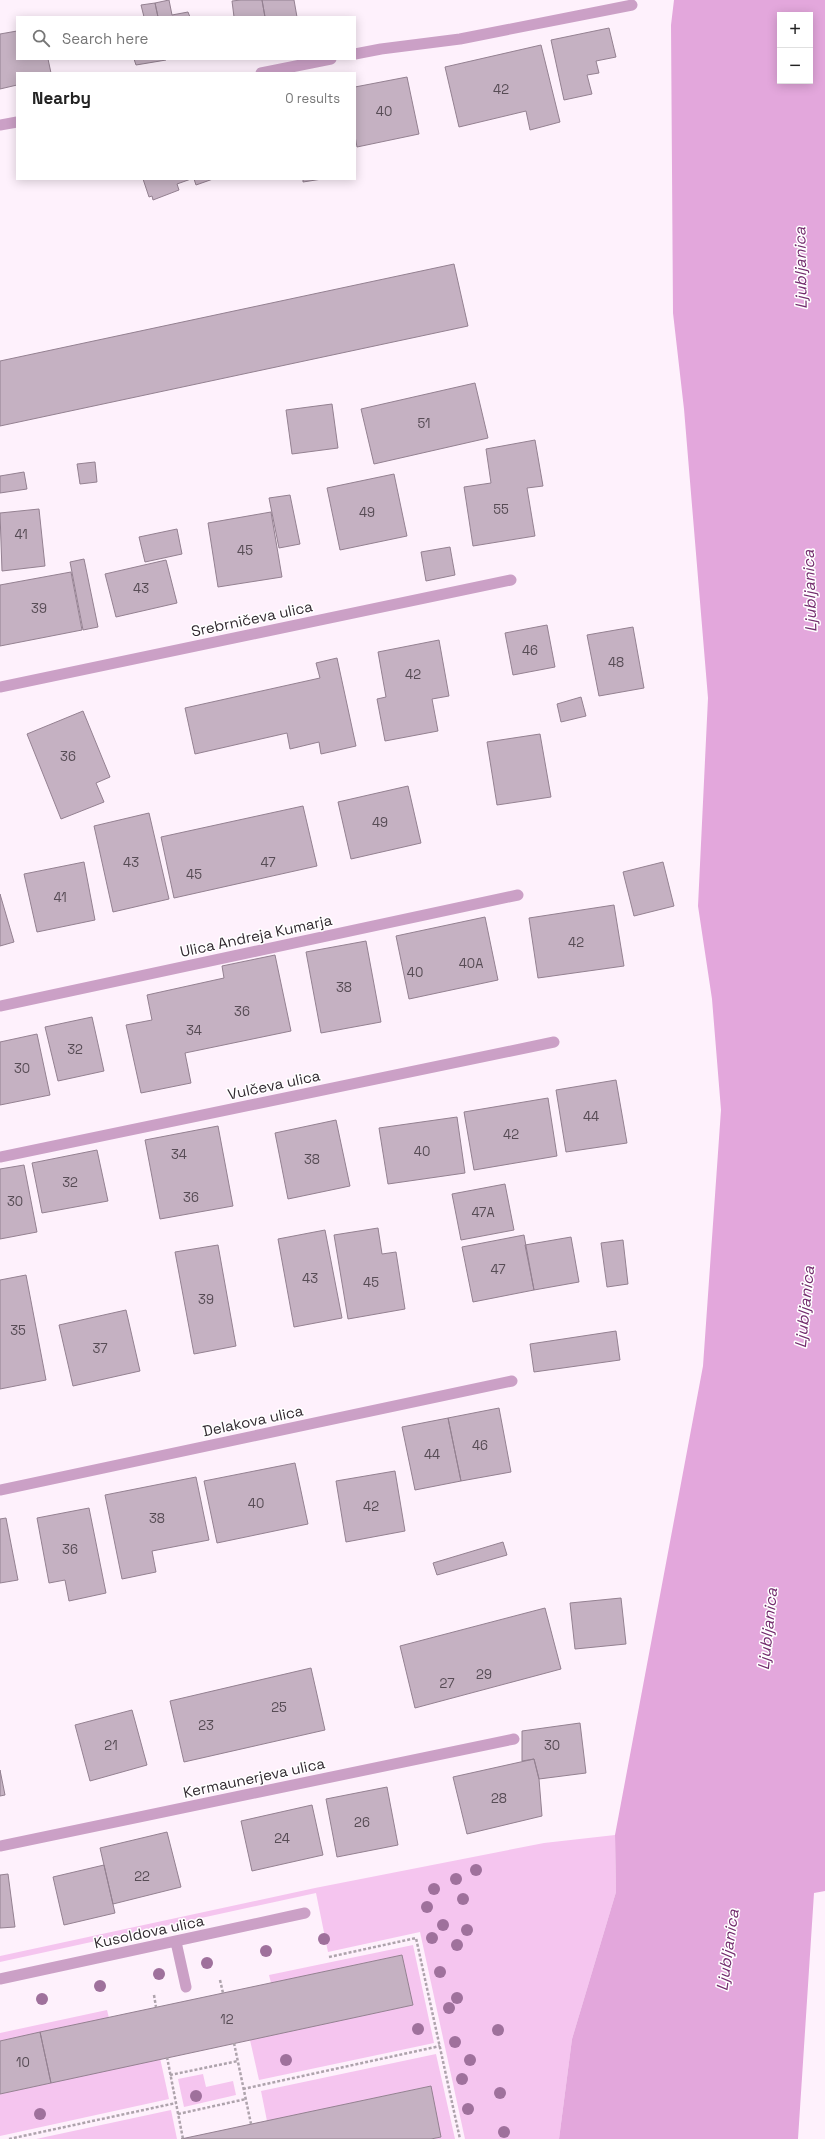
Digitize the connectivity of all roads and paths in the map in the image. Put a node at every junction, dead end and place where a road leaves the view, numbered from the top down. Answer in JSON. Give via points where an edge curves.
{"nodes":[{"id":1,"x":632,"y":5,"type":"dead end"},
{"id":2,"x":356,"y":54,"type":"edge"},
{"id":3,"x":325,"y":60,"type":"edge"},
{"id":4,"x":266,"y":72,"type":"edge"},
{"id":5,"x":16,"y":122,"type":"edge"},
{"id":6,"x":0,"y":125,"type":"edge"},
{"id":7,"x":511,"y":580,"type":"dead end"},
{"id":8,"x":0,"y":687,"type":"edge"},
{"id":9,"x":518,"y":895,"type":"dead end"},
{"id":10,"x":0,"y":1006,"type":"edge"},
{"id":11,"x":554,"y":1042,"type":"dead end"},
{"id":12,"x":0,"y":1157,"type":"edge"},
{"id":13,"x":512,"y":1381,"type":"dead end"},
{"id":14,"x":0,"y":1490,"type":"edge"},
{"id":15,"x":514,"y":1739,"type":"dead end"},
{"id":16,"x":0,"y":1846,"type":"edge"},
{"id":17,"x":305,"y":1913,"type":"dead end"},
{"id":18,"x":176,"y":1942,"type":"junction"},
{"id":19,"x":330,"y":1957,"type":"dead end"},
{"id":20,"x":0,"y":1979,"type":"edge"},
{"id":21,"x":220,"y":1980,"type":"dead end"},
{"id":22,"x":186,"y":1987,"type":"dead end"},
{"id":23,"x":223,"y":1993,"type":"dead end"},
{"id":24,"x":154,"y":1995,"type":"dead end"},
{"id":25,"x":156,"y":2007,"type":"dead end"},
{"id":26,"x":234,"y":2043,"type":"dead end"},
{"id":27,"x":440,"y":2046,"type":"junction"},
{"id":28,"x":167,"y":2057,"type":"dead end"},
{"id":29,"x":238,"y":2061,"type":"junction"},
{"id":30,"x":170,"y":2075,"type":"junction"},
{"id":31,"x":243,"y":2089,"type":"junction"},
{"id":32,"x":246,"y":2099,"type":"junction"},
{"id":33,"x":176,"y":2103,"type":"junction"},
{"id":34,"x":178,"y":2114,"type":"junction"},
{"id":35,"x":251,"y":2124,"type":"dead end"},
{"id":36,"x":9,"y":2139,"type":"edge"},
{"id":37,"x":183,"y":2139,"type":"edge"},
{"id":38,"x":460,"y":2139,"type":"edge"}],
"edges":[{"from":1,"to":2,"type":"street","via":[[460,39]]},
{"from":3,"to":4,"type":"street"},
{"from":5,"to":6,"type":"street"},
{"from":7,"to":8,"type":"street","name":"Srebrničeva ulica"},
{"from":9,"to":10,"type":"street","name":"Ulica Andreja Kumarja"},
{"from":11,"to":12,"type":"street","name":"Vulčeva ulica"},
{"from":13,"to":14,"type":"street","name":"Delakova ulica"},
{"from":15,"to":16,"type":"street","name":"Kermaunerjeva ulica"},
{"from":17,"to":18,"type":"street","name":"Kusoldova ulica"},
{"from":18,"to":20,"type":"street","name":"Kusoldova ulica"},
{"from":18,"to":22,"type":"street"},
{"from":19,"to":27,"type":"path","via":[[416,1938]]},
{"from":21,"to":23,"type":"path"},
{"from":24,"to":25,"type":"path"},
{"from":26,"to":29,"type":"path"},
{"from":27,"to":31,"type":"path"},
{"from":27,"to":38,"type":"path"},
{"from":28,"to":30,"type":"path"},
{"from":29,"to":30,"type":"path"},
{"from":29,"to":31,"type":"path"},
{"from":30,"to":33,"type":"path"},
{"from":31,"to":32,"type":"path"},
{"from":32,"to":34,"type":"path"},
{"from":32,"to":35,"type":"path"},
{"from":33,"to":34,"type":"path"},
{"from":33,"to":36,"type":"path"},
{"from":34,"to":37,"type":"path"}]}
